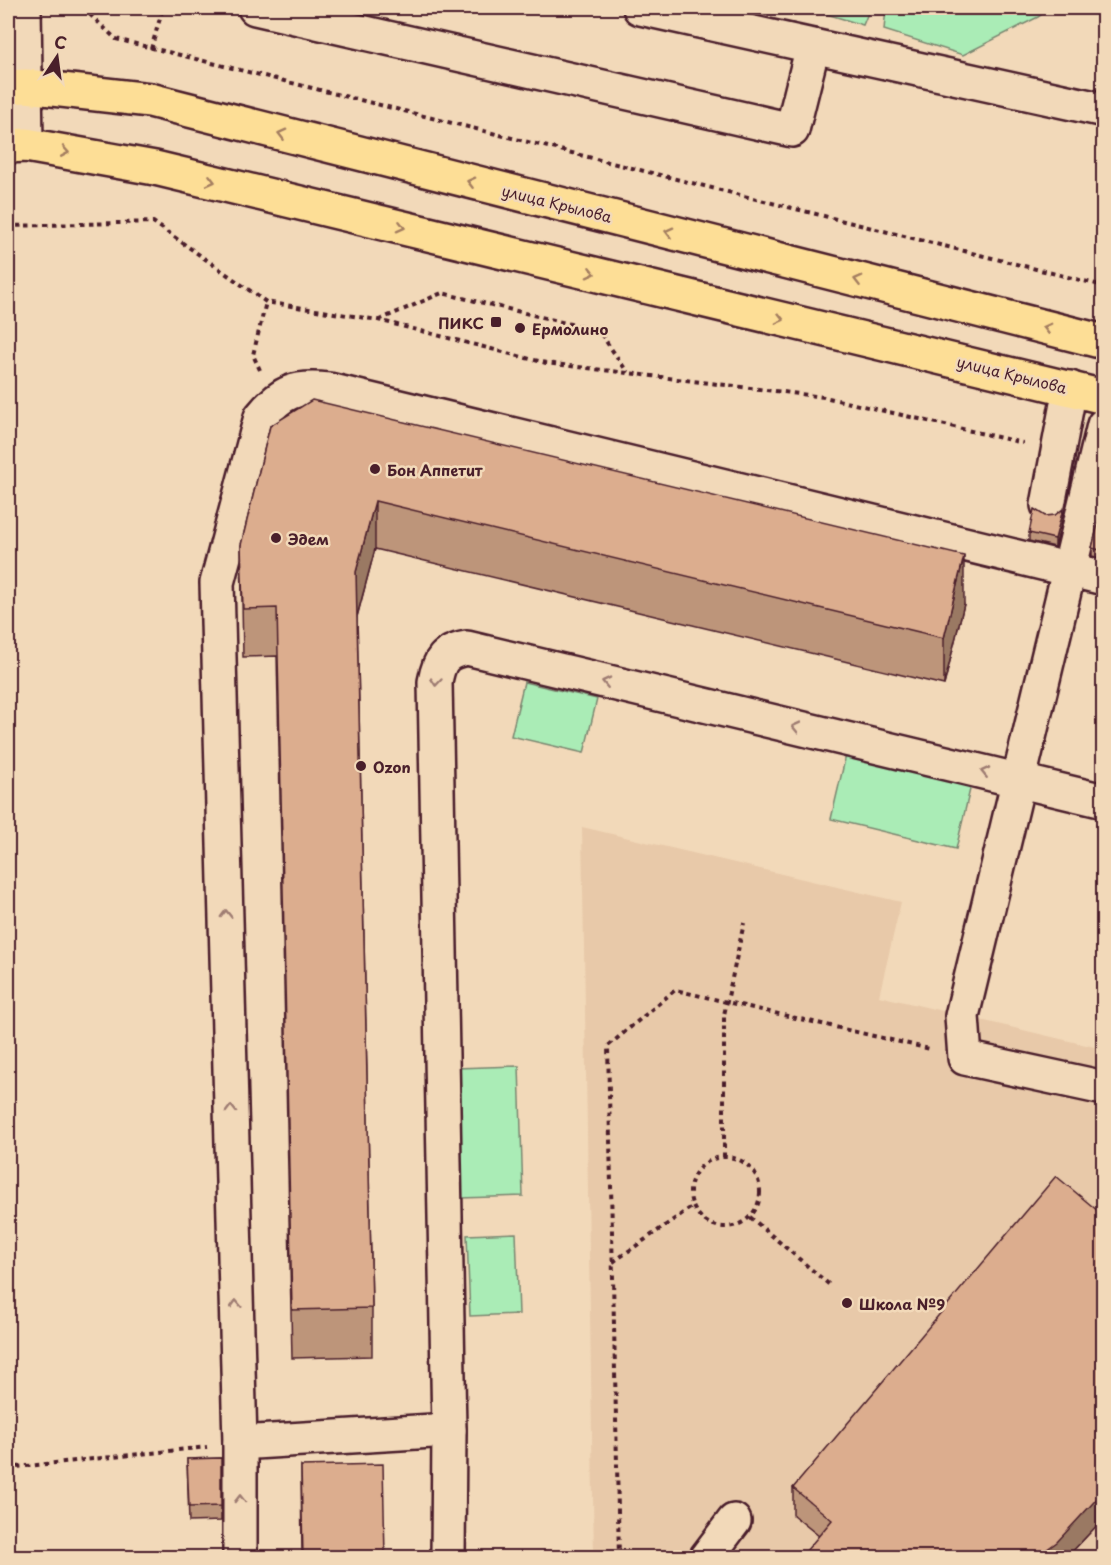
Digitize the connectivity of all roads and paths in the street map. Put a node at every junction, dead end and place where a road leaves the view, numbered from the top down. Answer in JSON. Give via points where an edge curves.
{"nodes":[{"id":1,"x":24,"y":8,"type":"edge"},
{"id":2,"x":83,"y":8,"type":"edge"},
{"id":3,"x":163,"y":8,"type":"edge"},
{"id":4,"x":255,"y":8,"type":"edge"},
{"id":5,"x":640,"y":8,"type":"edge"},
{"id":6,"x":813,"y":46,"type":"junction"},
{"id":7,"x":152,"y":49,"type":"junction"},
{"id":8,"x":17,"y":87,"type":"edge"},
{"id":9,"x":1104,"y":110,"type":"edge"},
{"id":10,"x":17,"y":145,"type":"edge"},
{"id":11,"x":8,"y":226,"type":"edge"},
{"id":12,"x":1104,"y":286,"type":"edge"},
{"id":13,"x":266,"y":302,"type":"junction"},
{"id":14,"x":378,"y":320,"type":"junction"},
{"id":15,"x":1104,"y":342,"type":"edge"},
{"id":16,"x":253,"y":355,"type":"dead end"},
{"id":17,"x":628,"y":373,"type":"junction"},
{"id":18,"x":1070,"y":388,"type":"junction"},
{"id":19,"x":1104,"y":397,"type":"edge"},
{"id":20,"x":1104,"y":425,"type":"edge"},
{"id":21,"x":1058,"y":451,"type":"junction"},
{"id":22,"x":1048,"y":505,"type":"dead end"},
{"id":23,"x":1069,"y":570,"type":"junction"},
{"id":24,"x":1104,"y":578,"type":"edge"},
{"id":25,"x":1018,"y":780,"type":"junction"},
{"id":26,"x":1104,"y":801,"type":"edge"},
{"id":27,"x":744,"y":924,"type":"dead end"},
{"id":28,"x":728,"y":1001,"type":"junction"},
{"id":29,"x":965,"y":1058,"type":"junction"},
{"id":30,"x":1104,"y":1088,"type":"edge"},
{"id":31,"x":724,"y":1157,"type":"junction"},
{"id":32,"x":693,"y":1206,"type":"junction"},
{"id":33,"x":750,"y":1217,"type":"junction"},
{"id":34,"x":613,"y":1262,"type":"junction"},
{"id":35,"x":832,"y":1287,"type":"dead end"},
{"id":36,"x":449,"y":1430,"type":"junction"},
{"id":37,"x":240,"y":1443,"type":"junction"},
{"id":38,"x":8,"y":1468,"type":"edge"},
{"id":39,"x":734,"y":1521,"type":"dead end"},
{"id":40,"x":240,"y":1557,"type":"edge"},
{"id":41,"x":448,"y":1557,"type":"edge"},
{"id":42,"x":619,"y":1557,"type":"edge"},
{"id":43,"x":706,"y":1557,"type":"edge"}],
"edges":[{"from":1,"to":8,"type":"street"},
{"from":2,"to":7,"type":"path","via":[[116,39]]},
{"from":3,"to":7,"type":"path"},
{"from":4,"to":6,"type":"street","via":[[792,130]]},
{"from":5,"to":6,"type":"street"},
{"from":6,"to":9,"type":"street"},
{"from":7,"to":12,"type":"path"},
{"from":8,"to":10,"type":"street"},
{"from":15,"to":8,"type":"main road","name":"улица Крылова","one_way":true,"via":[[150,100]]},
{"from":10,"to":18,"type":"main road","name":"улица Крылова","one_way":true,"via":[[154,168]]},
{"from":11,"to":13,"type":"path","via":[[153,222]]},
{"from":13,"to":14,"type":"path"},
{"from":13,"to":16,"type":"path"},
{"from":14,"to":17,"type":"path","via":[[546,363]]},
{"from":14,"to":17,"type":"path","via":[[442,293],[599,332]]},
{"from":17,"to":21,"type":"path","via":[[824,397]]},
{"from":18,"to":19,"type":"main road","name":"улица Крылова"},
{"from":18,"to":21,"type":"street"},
{"from":20,"to":23,"type":"street"},
{"from":21,"to":22,"type":"street"},
{"from":23,"to":24,"type":"street"},
{"from":23,"to":25,"type":"street"},
{"from":37,"to":23,"type":"street","one_way":true,"via":[[217,583],[261,417],[273,402],[306,387],[329,390]]},
{"from":25,"to":26,"type":"street"},
{"from":25,"to":29,"type":"street","via":[[962,1016]]},
{"from":25,"to":36,"type":"street","one_way":true,"via":[[467,648],[444,657],[435,682]]},
{"from":27,"to":28,"type":"path"},
{"from":28,"to":29,"type":"path"},
{"from":28,"to":31,"type":"path","via":[[724,1015]]},
{"from":28,"to":34,"type":"path","via":[[675,990],[609,1046]]},
{"from":29,"to":30,"type":"street"},
{"from":31,"to":32,"type":"path","via":[[711,1160],[692,1179]]},
{"from":31,"to":33,"type":"path","via":[[749,1167],[757,1179],[760,1192]]},
{"from":32,"to":33,"type":"path","via":[[712,1225],[725,1227]]},
{"from":32,"to":34,"type":"path"},
{"from":33,"to":35,"type":"path"},
{"from":34,"to":42,"type":"path"},
{"from":36,"to":37,"type":"street"},
{"from":36,"to":41,"type":"street"},
{"from":37,"to":38,"type":"path"},
{"from":40,"to":37,"type":"street","one_way":true},
{"from":39,"to":43,"type":"street"}]}
